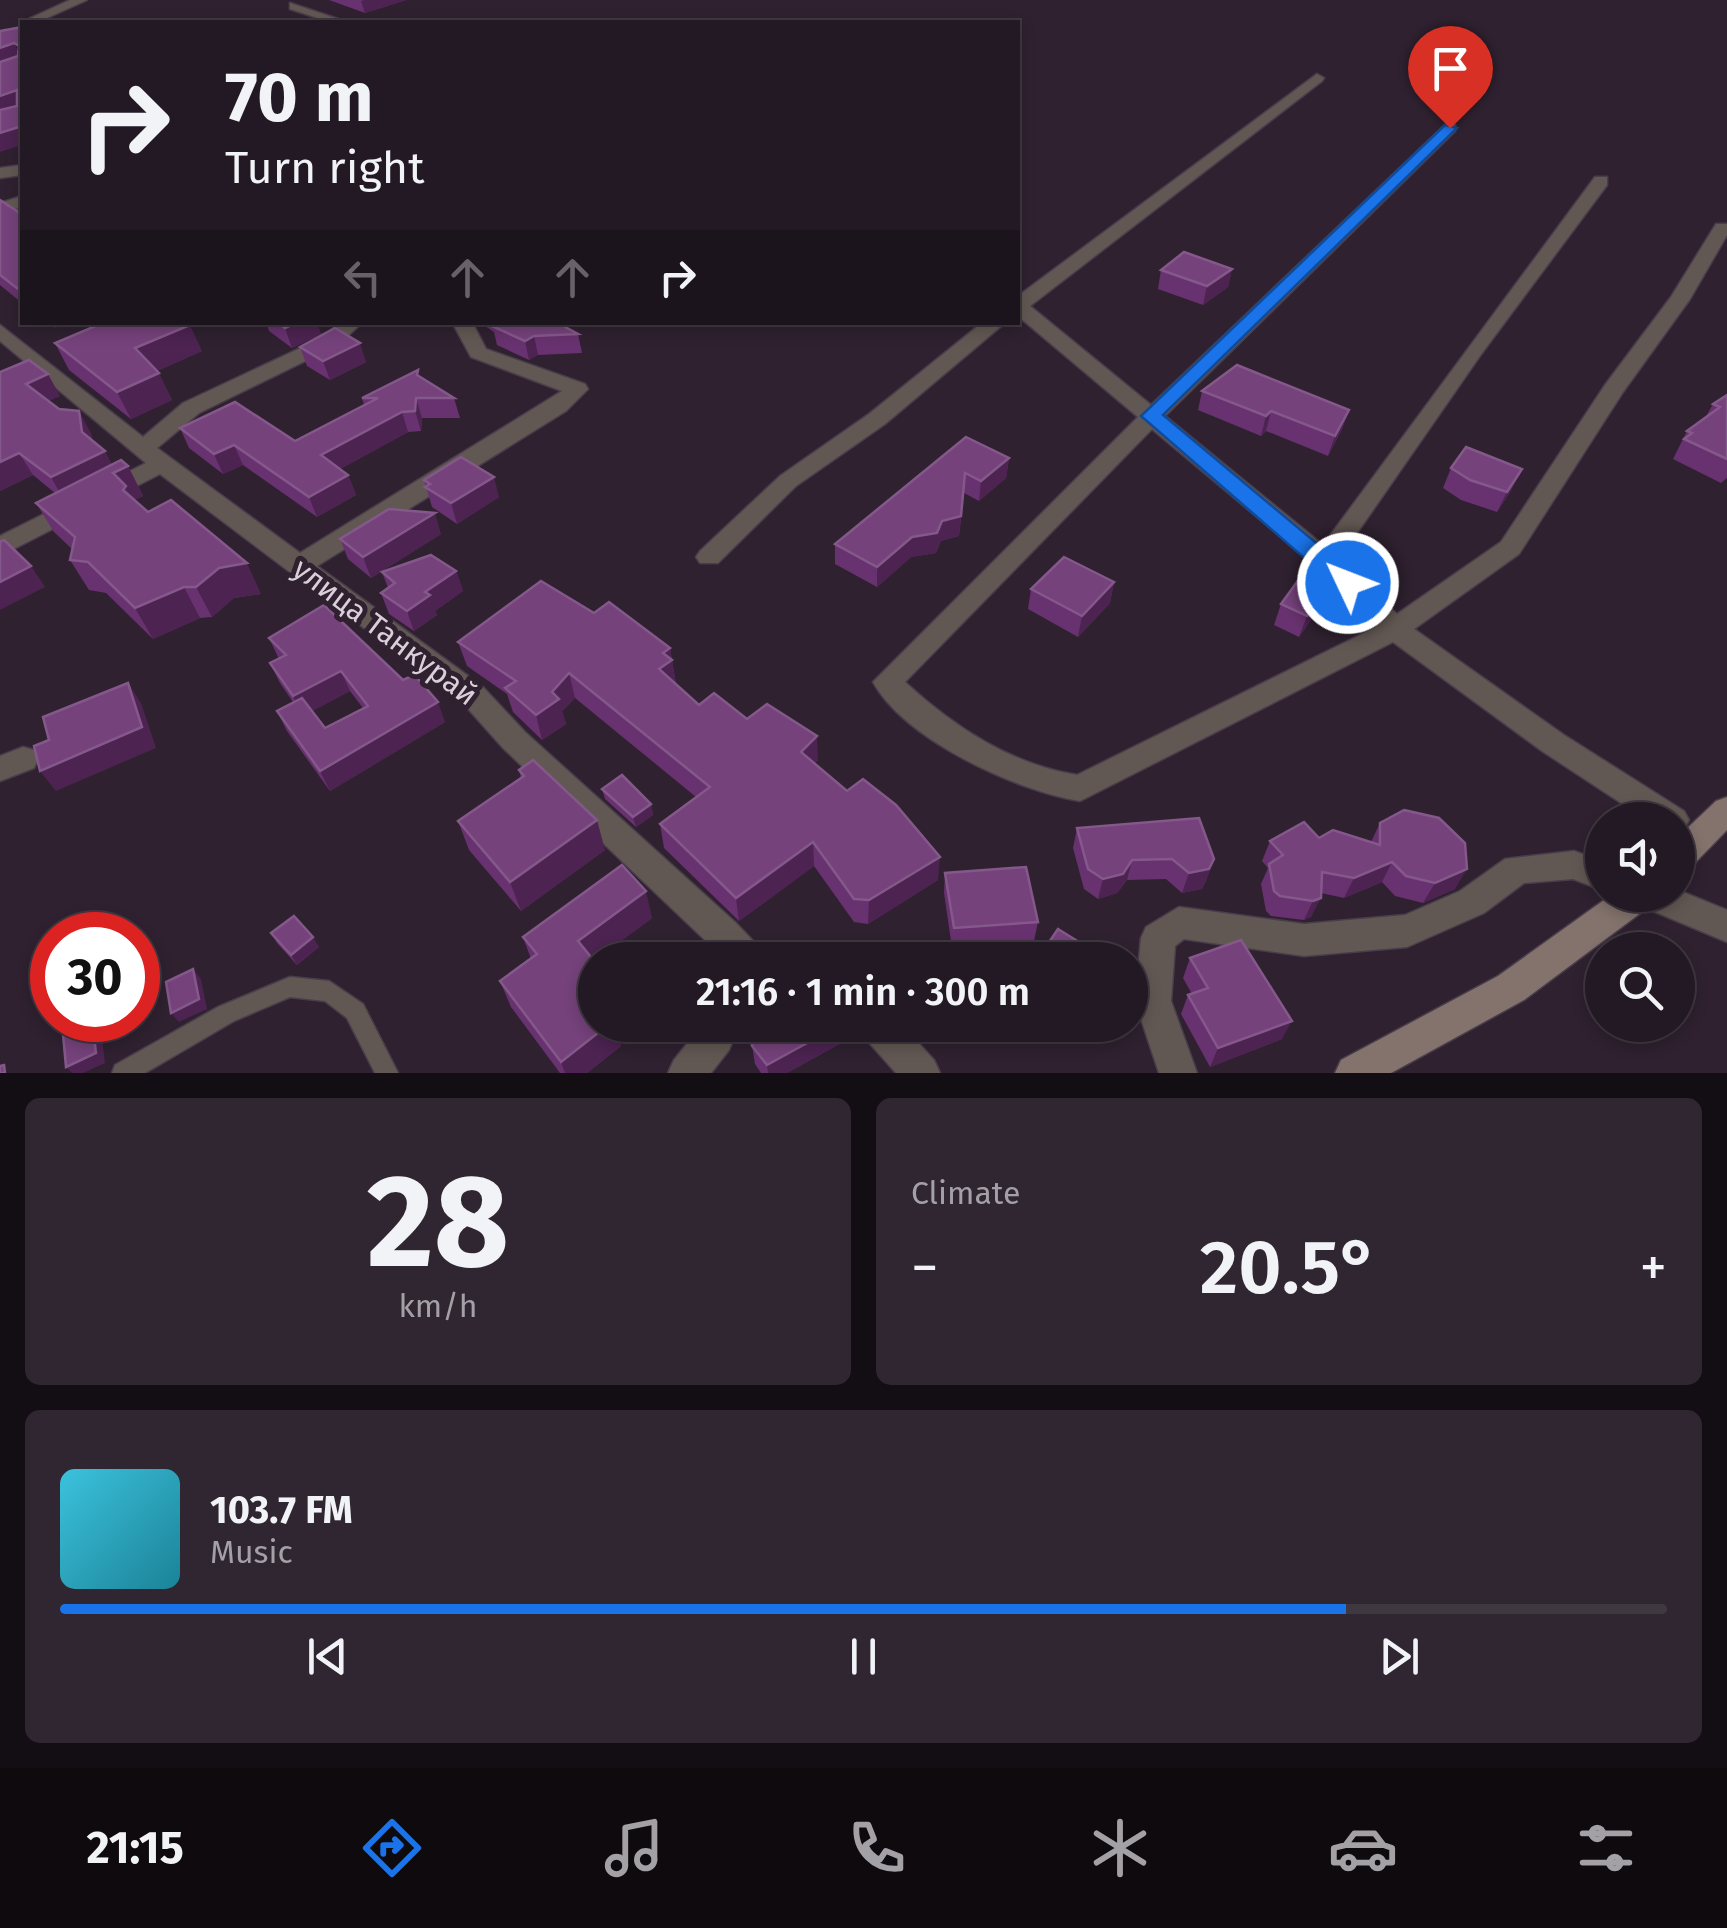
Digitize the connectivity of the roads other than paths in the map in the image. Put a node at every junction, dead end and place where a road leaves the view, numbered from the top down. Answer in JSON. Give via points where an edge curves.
{"nodes":[{"id":1,"x":81,"y":0,"type":"edge"},
{"id":2,"x":276,"y":0,"type":"edge"},
{"id":3,"x":320,"y":0,"type":"edge"},
{"id":4,"x":294,"y":6,"type":"junction"},
{"id":5,"x":33,"y":20,"type":"edge"},
{"id":6,"x":335,"y":20,"type":"edge"},
{"id":7,"x":1317,"y":78,"type":"dead end"},
{"id":8,"x":1450,"y":128,"type":"dead end"},
{"id":9,"x":1601,"y":181,"type":"dead end"},
{"id":10,"x":1722,"y":228,"type":"dead end"},
{"id":11,"x":1020,"y":304,"type":"edge"},
{"id":12,"x":1020,"y":308,"type":"edge"},
{"id":13,"x":350,"y":325,"type":"edge"},
{"id":14,"x":464,"y":325,"type":"edge"},
{"id":15,"x":992,"y":325,"type":"edge"},
{"id":16,"x":0,"y":329,"type":"edge"},
{"id":17,"x":48,"y":367,"type":"junction"},
{"id":18,"x":16,"y":380,"type":"edge"},
{"id":19,"x":1152,"y":416,"type":"junction"},
{"id":20,"x":153,"y":456,"type":"junction"},
{"id":21,"x":0,"y":547,"type":"edge"},
{"id":22,"x":709,"y":556,"type":"dead end"},
{"id":23,"x":1325,"y":560,"type":"junction"},
{"id":24,"x":298,"y":566,"type":"junction"},
{"id":25,"x":1396,"y":629,"type":"junction"},
{"id":26,"x":1637,"y":802,"type":"edge"},
{"id":27,"x":1727,"y":810,"type":"edge"},
{"id":28,"x":1695,"y":827,"type":"edge"},
{"id":29,"x":1585,"y":869,"type":"edge"},
{"id":30,"x":1615,"y":912,"type":"edge"},
{"id":31,"x":1694,"y":912,"type":"edge"},
{"id":32,"x":1727,"y":926,"type":"edge"},
{"id":33,"x":732,"y":942,"type":"edge"},
{"id":34,"x":710,"y":1042,"type":"edge"},
{"id":35,"x":893,"y":1042,"type":"edge"},
{"id":36,"x":123,"y":1073,"type":"edge"},
{"id":37,"x":386,"y":1073,"type":"edge"},
{"id":38,"x":687,"y":1073,"type":"edge"},
{"id":39,"x":920,"y":1073,"type":"edge"},
{"id":40,"x":1178,"y":1073,"type":"edge"},
{"id":41,"x":1354,"y":1073,"type":"edge"}],
"edges":[{"from":1,"to":5,"type":"street"},
{"from":2,"to":4,"type":"street"},
{"from":3,"to":4,"type":"street"},
{"from":4,"to":6,"type":"street"},
{"from":7,"to":11,"type":"street"},
{"from":8,"to":19,"type":"street"},
{"from":9,"to":23,"type":"street"},
{"from":10,"to":25,"type":"street","via":[[1510,548]]},
{"from":12,"to":19,"type":"street"},
{"from":13,"to":20,"type":"street","via":[[331,341],[191,408]]},
{"from":14,"to":24,"type":"street","via":[[478,352],[577,390]]},
{"from":15,"to":22,"type":"street","via":[[788,482]]},
{"from":16,"to":17,"type":"street","name":"улица Танкурай"},
{"from":17,"to":18,"type":"street"},
{"from":17,"to":20,"type":"street","name":"улица Танкурай"},
{"from":19,"to":23,"type":"street"},
{"from":19,"to":25,"type":"street","via":[[887,682],[908,704],[994,762],[1048,785],[1080,788]]},
{"from":20,"to":21,"type":"street"},
{"from":20,"to":24,"type":"street","name":"улица Танкурай"},
{"from":23,"to":25,"type":"street"},
{"from":24,"to":33,"type":"street","name":"улица Танкурай","via":[[472,694]]},
{"from":25,"to":26,"type":"street"},
{"from":27,"to":28,"type":"main road"},
{"from":29,"to":40,"type":"street","via":[[1516,869],[1472,902],[1407,931],[1304,940],[1179,924],[1158,938],[1153,1000]]},
{"from":30,"to":41,"type":"main road","via":[[1511,988]]},
{"from":31,"to":32,"type":"street"},
{"from":34,"to":38,"type":"street"},
{"from":35,"to":39,"type":"street"},
{"from":36,"to":37,"type":"lane","via":[[226,1014],[290,987],[329,991],[355,1010]]}]}
